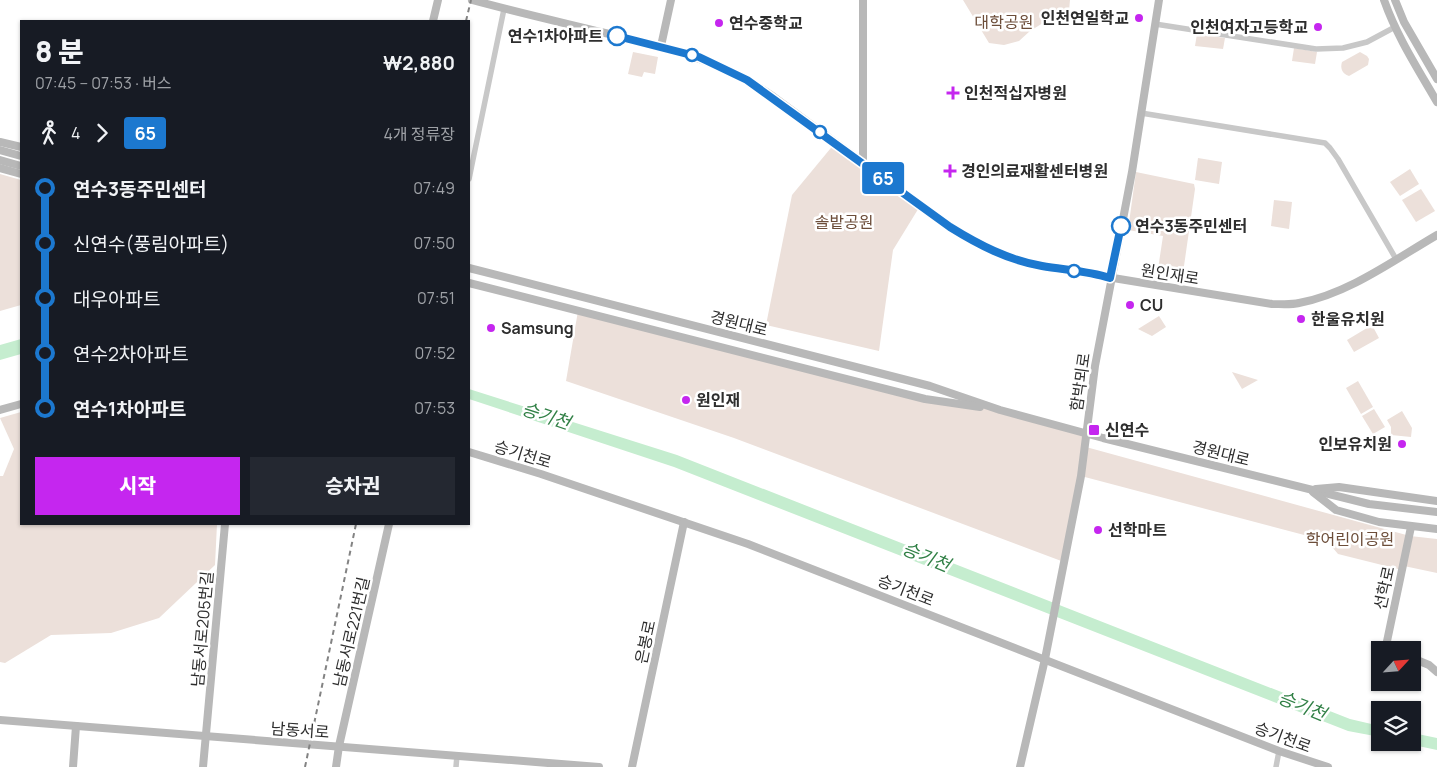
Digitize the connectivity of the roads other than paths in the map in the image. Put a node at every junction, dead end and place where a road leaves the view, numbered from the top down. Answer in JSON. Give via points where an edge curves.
{"nodes":[{"id":1,"x":438,"y":0,"type":"edge"},
{"id":2,"x":472,"y":0,"type":"edge"},
{"id":3,"x":671,"y":0,"type":"edge"},
{"id":4,"x":863,"y":0,"type":"edge"},
{"id":5,"x":1159,"y":0,"type":"edge"},
{"id":6,"x":1384,"y":0,"type":"edge"},
{"id":7,"x":1395,"y":0,"type":"edge"},
{"id":8,"x":504,"y":9,"type":"junction"},
{"id":9,"x":433,"y":20,"type":"edge"},
{"id":10,"x":1156,"y":24,"type":"junction"},
{"id":11,"x":1395,"y":27,"type":"junction"},
{"id":12,"x":661,"y":46,"type":"junction"},
{"id":13,"x":1437,"y":79,"type":"edge"},
{"id":14,"x":1437,"y":102,"type":"edge"},
{"id":15,"x":1141,"y":113,"type":"junction"},
{"id":16,"x":0,"y":142,"type":"edge"},
{"id":17,"x":20,"y":147,"type":"edge"},
{"id":18,"x":0,"y":150,"type":"edge"},
{"id":19,"x":20,"y":156,"type":"edge"},
{"id":20,"x":0,"y":160,"type":"edge"},
{"id":21,"x":863,"y":164,"type":"junction"},
{"id":22,"x":20,"y":166,"type":"edge"},
{"id":23,"x":0,"y":168,"type":"edge"},
{"id":24,"x":20,"y":174,"type":"edge"},
{"id":25,"x":470,"y":174,"type":"edge"},
{"id":26,"x":1437,"y":235,"type":"edge"},
{"id":27,"x":1396,"y":259,"type":"junction"},
{"id":28,"x":470,"y":268,"type":"edge"},
{"id":29,"x":1110,"y":278,"type":"junction"},
{"id":30,"x":470,"y":283,"type":"edge"},
{"id":31,"x":20,"y":404,"type":"edge"},
{"id":32,"x":0,"y":410,"type":"edge"},
{"id":33,"x":1000,"y":410,"type":"junction"},
{"id":34,"x":1086,"y":434,"type":"junction"},
{"id":35,"x":470,"y":452,"type":"edge"},
{"id":36,"x":1309,"y":489,"type":"junction"},
{"id":37,"x":1437,"y":501,"type":"edge"},
{"id":38,"x":1437,"y":512,"type":"edge"},
{"id":39,"x":684,"y":522,"type":"junction"},
{"id":40,"x":225,"y":525,"type":"edge"},
{"id":41,"x":389,"y":525,"type":"edge"},
{"id":42,"x":1411,"y":527,"type":"junction"},
{"id":43,"x":1437,"y":529,"type":"edge"},
{"id":44,"x":1387,"y":641,"type":"edge"},
{"id":45,"x":1045,"y":659,"type":"junction"},
{"id":46,"x":1421,"y":662,"type":"edge"},
{"id":47,"x":1437,"y":672,"type":"edge"},
{"id":48,"x":0,"y":720,"type":"edge"},
{"id":49,"x":76,"y":726,"type":"junction"},
{"id":50,"x":206,"y":737,"type":"junction"},
{"id":51,"x":339,"y":746,"type":"junction"},
{"id":52,"x":1278,"y":751,"type":"junction"},
{"id":53,"x":457,"y":755,"type":"junction"},
{"id":54,"x":72,"y":767,"type":"edge"},
{"id":55,"x":203,"y":767,"type":"edge"},
{"id":56,"x":336,"y":767,"type":"edge"},
{"id":57,"x":456,"y":767,"type":"edge"},
{"id":58,"x":599,"y":767,"type":"edge"},
{"id":59,"x":632,"y":767,"type":"edge"},
{"id":60,"x":1020,"y":767,"type":"edge"},
{"id":61,"x":1276,"y":767,"type":"edge"},
{"id":62,"x":1328,"y":767,"type":"edge"}],
"edges":[{"from":1,"to":9,"type":"main road"},
{"from":2,"to":8,"type":"main road","name":"원인재로"},
{"from":3,"to":12,"type":"main road"},
{"from":4,"to":21,"type":"main road"},
{"from":5,"to":10,"type":"main road","name":"함박뫼로"},
{"from":6,"to":11,"type":"main road"},
{"from":7,"to":13,"type":"main road"},
{"from":8,"to":12,"type":"main road","name":"원인재로"},
{"from":8,"to":25,"type":"street"},
{"from":10,"to":11,"type":"street","via":[[1316,49],[1343,48],[1367,42]]},
{"from":10,"to":15,"type":"main road","name":"함박뫼로"},
{"from":11,"to":14,"type":"main road"},
{"from":12,"to":21,"type":"main road","name":"원인재로","via":[[699,57],[747,80]]},
{"from":15,"to":27,"type":"street","via":[[1325,143],[1338,159]]},
{"from":15,"to":29,"type":"main road","name":"함박뫼로"},
{"from":16,"to":17,"type":"main road"},
{"from":18,"to":19,"type":"main road"},
{"from":20,"to":22,"type":"main road"},
{"from":21,"to":29,"type":"main road","name":"원인재로","via":[[950,227],[984,247],[1040,266]]},
{"from":23,"to":24,"type":"main road"},
{"from":26,"to":27,"type":"main road","name":"원인재로"},
{"from":27,"to":29,"type":"main road","name":"원인재로","via":[[1331,295],[1297,304],[1272,304]]},
{"from":28,"to":33,"type":"main road","name":"경원대로","via":[[930,386]]},
{"from":29,"to":34,"type":"main road","name":"함박뫼로"},
{"from":30,"to":33,"type":"main road","name":"경원대로","via":[[925,400]]},
{"from":31,"to":32,"type":"main road"},
{"from":33,"to":34,"type":"main road","name":"경원대로"},
{"from":34,"to":36,"type":"main road","name":"경원대로"},
{"from":34,"to":45,"type":"main road","name":"함박뫼로","via":[[1081,476]]},
{"from":35,"to":39,"type":"main road","name":"승기천로"},
{"from":36,"to":37,"type":"main road","via":[[1339,487]]},
{"from":36,"to":38,"type":"main road","name":"경원대로","via":[[1370,504]]},
{"from":36,"to":42,"type":"main road","via":[[1336,510]]},
{"from":39,"to":45,"type":"main road","name":"승기천로","via":[[797,562]]},
{"from":39,"to":59,"type":"main road","name":"은봉로"},
{"from":40,"to":50,"type":"main road","name":"남동서로205번길"},
{"from":41,"to":51,"type":"main road","name":"남동서로221번길"},
{"from":42,"to":43,"type":"main road"},
{"from":42,"to":44,"type":"main road","name":"선학로"},
{"from":45,"to":52,"type":"main road","name":"승기천로"},
{"from":45,"to":60,"type":"main road","name":"함박뫼로"},
{"from":46,"to":47,"type":"main road"},
{"from":48,"to":49,"type":"main road","name":"남동서로"},
{"from":49,"to":50,"type":"main road","name":"남동서로"},
{"from":49,"to":54,"type":"main road"},
{"from":50,"to":51,"type":"main road","name":"남동서로"},
{"from":50,"to":55,"type":"main road","name":"남동서로205번길"},
{"from":51,"to":53,"type":"main road","name":"남동서로"},
{"from":51,"to":56,"type":"main road","name":"남동서로221번길"},
{"from":52,"to":61,"type":"street"},
{"from":52,"to":62,"type":"main road","name":"승기천로"},
{"from":53,"to":57,"type":"street"},
{"from":53,"to":58,"type":"main road","name":"남동서로"}]}
